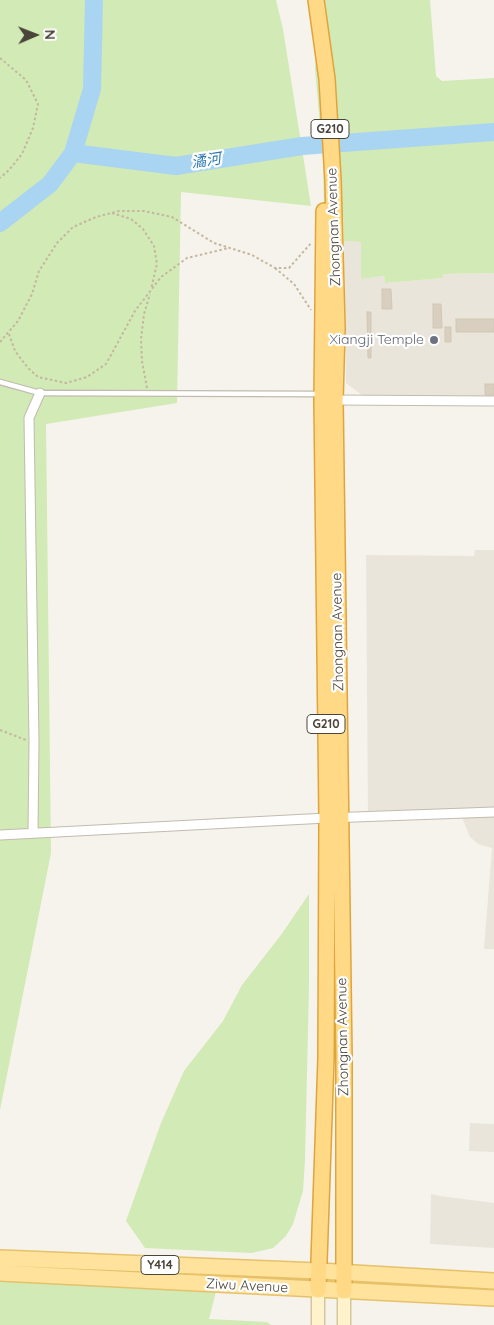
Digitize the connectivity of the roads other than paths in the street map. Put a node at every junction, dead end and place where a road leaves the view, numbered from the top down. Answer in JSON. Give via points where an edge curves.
{"nodes":[{"id":1,"x":307,"y":0,"type":"edge"},
{"id":2,"x":316,"y":0,"type":"edge"},
{"id":3,"x":322,"y":80,"type":"junction"},
{"id":4,"x":329,"y":179,"type":"junction"},
{"id":5,"x":0,"y":382,"type":"edge"},
{"id":6,"x":40,"y":393,"type":"junction"},
{"id":7,"x":327,"y":398,"type":"junction"},
{"id":8,"x":494,"y":401,"type":"edge"},
{"id":9,"x":494,"y":812,"type":"edge"},
{"id":10,"x":333,"y":818,"type":"junction"},
{"id":11,"x":33,"y":833,"type":"junction"},
{"id":12,"x":0,"y":835,"type":"edge"},
{"id":13,"x":0,"y":1258,"type":"edge"},
{"id":14,"x":319,"y":1271,"type":"junction"},
{"id":15,"x":344,"y":1272,"type":"junction"},
{"id":16,"x":0,"y":1274,"type":"edge"},
{"id":17,"x":494,"y":1281,"type":"edge"},
{"id":18,"x":318,"y":1290,"type":"junction"},
{"id":19,"x":344,"y":1291,"type":"junction"},
{"id":20,"x":494,"y":1298,"type":"edge"},
{"id":21,"x":318,"y":1325,"type":"edge"},
{"id":22,"x":344,"y":1325,"type":"edge"}],
"edges":[{"from":1,"to":3,"type":"highway","name":"Zhongnan Avenue","number":"G210"},
{"from":2,"to":3,"type":"highway","name":"Zhongnan Avenue","number":"G210"},
{"from":3,"to":4,"type":"highway","name":"Zhongnan Avenue","number":"G210"},
{"from":4,"to":7,"type":"highway","name":"Zhongnan Avenue","number":"G210","via":[[324,224]]},
{"from":4,"to":7,"type":"highway","name":"Zhongnan Avenue","number":"G210","via":[[337,328]]},
{"from":5,"to":6,"type":"lane"},
{"from":6,"to":7,"type":"lane"},
{"from":6,"to":11,"type":"street","via":[[29,418]]},
{"from":7,"to":8,"type":"street"},
{"from":7,"to":10,"type":"highway","name":"Zhongnan Avenue","number":"G210"},
{"from":9,"to":10,"type":"street"},
{"from":10,"to":11,"type":"street"},
{"from":10,"to":14,"type":"highway","name":"Zhongnan Avenue","number":"G210"},
{"from":10,"to":15,"type":"highway","name":"Zhongnan Avenue","number":"G210","via":[[344,1058]]},
{"from":11,"to":12,"type":"street"},
{"from":13,"to":14,"type":"main road","name":"Ziwu Avenue","number":"Y414"},
{"from":14,"to":15,"type":"main road","name":"Ziwu Avenue","number":"Y414"},
{"from":14,"to":18,"type":"highway","number":"G210"},
{"from":15,"to":17,"type":"main road","name":"Ziwu Avenue","number":"Y414"},
{"from":15,"to":19,"type":"highway","name":"Zhongnan Avenue","number":"G210"},
{"from":16,"to":18,"type":"main road","name":"Ziwu Avenue","number":"Y414"},
{"from":18,"to":19,"type":"main road","name":"Ziwu Avenue","number":"Y414"},
{"from":18,"to":21,"type":"main road","number":"G210"},
{"from":19,"to":20,"type":"main road","name":"Ziwu Avenue","number":"Y414"},
{"from":19,"to":22,"type":"main road","name":"Zhongnan Avenue","number":"G210"}]}
